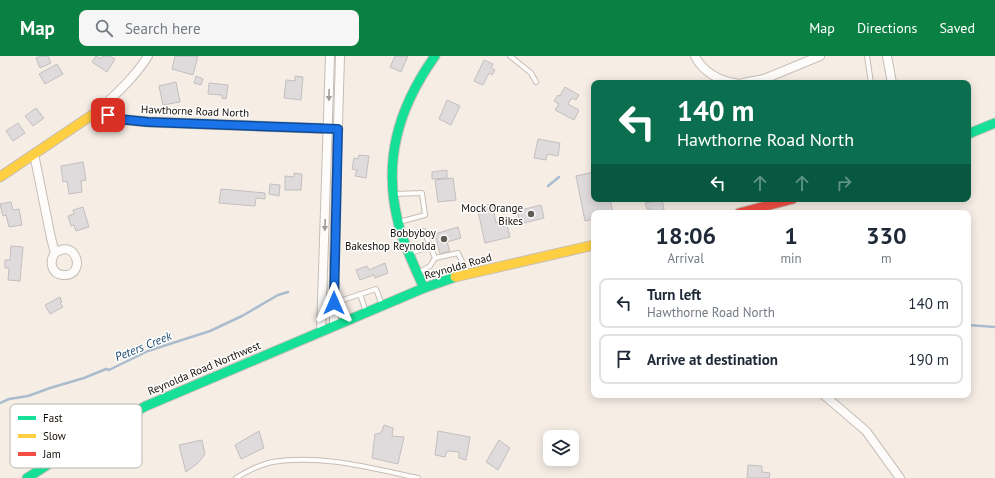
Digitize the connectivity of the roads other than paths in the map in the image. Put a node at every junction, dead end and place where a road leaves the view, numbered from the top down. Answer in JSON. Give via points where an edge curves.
{"nodes":[{"id":1,"x":148,"y":56,"type":"edge"},
{"id":2,"x":330,"y":56,"type":"edge"},
{"id":3,"x":340,"y":56,"type":"edge"},
{"id":4,"x":435,"y":56,"type":"edge"},
{"id":5,"x":510,"y":56,"type":"edge"},
{"id":6,"x":695,"y":56,"type":"edge"},
{"id":7,"x":820,"y":56,"type":"edge"},
{"id":8,"x":867,"y":56,"type":"edge"},
{"id":9,"x":887,"y":56,"type":"edge"},
{"id":10,"x":724,"y":80,"type":"edge"},
{"id":11,"x":759,"y":80,"type":"edge"},
{"id":12,"x":871,"y":80,"type":"edge"},
{"id":13,"x":891,"y":80,"type":"edge"},
{"id":14,"x":536,"y":82,"type":"dead end"},
{"id":15,"x":98,"y":111,"type":"junction"},
{"id":16,"x":995,"y":123,"type":"edge"},
{"id":17,"x":328,"y":128,"type":"junction"},
{"id":18,"x":338,"y":129,"type":"junction"},
{"id":19,"x":971,"y":133,"type":"edge"},
{"id":20,"x":34,"y":154,"type":"junction"},
{"id":21,"x":0,"y":177,"type":"edge"},
{"id":22,"x":394,"y":194,"type":"junction"},
{"id":23,"x":781,"y":202,"type":"edge"},
{"id":24,"x":750,"y":210,"type":"edge"},
{"id":25,"x":398,"y":222,"type":"junction"},
{"id":26,"x":402,"y":236,"type":"junction"},
{"id":27,"x":591,"y":246,"type":"edge"},
{"id":28,"x":430,"y":247,"type":"junction"},
{"id":29,"x":55,"y":253,"type":"dead end"},
{"id":30,"x":409,"y":254,"type":"junction"},
{"id":31,"x":435,"y":258,"type":"junction"},
{"id":32,"x":418,"y":272,"type":"junction"},
{"id":33,"x":468,"y":274,"type":"junction"},
{"id":34,"x":424,"y":288,"type":"junction"},
{"id":35,"x":360,"y":294,"type":"junction"},
{"id":36,"x":334,"y":303,"type":"junction"},
{"id":37,"x":382,"y":305,"type":"junction"},
{"id":38,"x":366,"y":312,"type":"junction"},
{"id":39,"x":334,"y":326,"type":"junction"},
{"id":40,"x":321,"y":332,"type":"junction"},
{"id":41,"x":828,"y":398,"type":"edge"},
{"id":42,"x":142,"y":408,"type":"edge"},
{"id":43,"x":42,"y":468,"type":"edge"},
{"id":44,"x":27,"y":478,"type":"edge"},
{"id":45,"x":236,"y":478,"type":"edge"},
{"id":46,"x":418,"y":478,"type":"edge"},
{"id":47,"x":900,"y":478,"type":"edge"}],
"edges":[{"from":1,"to":15,"type":"street","via":[[131,79]]},
{"from":2,"to":17,"type":"street","one_way":true},
{"from":3,"to":18,"type":"street"},
{"from":4,"to":22,"type":"main road","via":[[412,91],[400,122],[394,155]]},
{"from":5,"to":14,"type":"lane","via":[[532,73]]},
{"from":6,"to":10,"type":"street","via":[[702,67]]},
{"from":7,"to":11,"type":"street"},
{"from":8,"to":12,"type":"lane"},
{"from":9,"to":13,"type":"street"},
{"from":15,"to":17,"type":"main road","name":"Hawthorne Road North","via":[[118,119],[148,122]]},
{"from":15,"to":20,"type":"main road"},
{"from":16,"to":19,"type":"main road"},
{"from":17,"to":18,"type":"main road","name":"Hawthorne Road North"},
{"from":17,"to":40,"type":"street","one_way":true},
{"from":18,"to":36,"type":"street"},
{"from":20,"to":21,"type":"main road"},
{"from":20,"to":29,"type":"street"},
{"from":22,"to":25,"type":"main road"},
{"from":22,"to":25,"type":"lane","via":[[422,193],[425,215]]},
{"from":23,"to":24,"type":"main road"},
{"from":25,"to":26,"type":"main road"},
{"from":26,"to":28,"type":"lane","via":[[424,231]]},
{"from":26,"to":30,"type":"main road"},
{"from":27,"to":33,"type":"main road","name":"Reynolda Road"},
{"from":28,"to":30,"type":"lane"},
{"from":28,"to":31,"type":"lane"},
{"from":30,"to":32,"type":"main road"},
{"from":31,"to":32,"type":"lane","via":[[430,266]]},
{"from":31,"to":33,"type":"lane","via":[[458,253]]},
{"from":32,"to":34,"type":"main road"},
{"from":33,"to":34,"type":"main road","name":"Reynolda Road"},
{"from":34,"to":37,"type":"main road","name":"Reynolda Road"},
{"from":35,"to":36,"type":"lane"},
{"from":35,"to":37,"type":"lane","via":[[376,289]]},
{"from":35,"to":38,"type":"lane"},
{"from":36,"to":39,"type":"street"},
{"from":37,"to":38,"type":"main road","name":"Reynolda Road"},
{"from":38,"to":39,"type":"main road","name":"Reynolda Road"},
{"from":39,"to":40,"type":"main road","name":"Reynolda Road Northwest"},
{"from":40,"to":42,"type":"main road","name":"Reynolda Road Northwest"},
{"from":41,"to":47,"type":"street","via":[[866,431]]},
{"from":43,"to":44,"type":"main road","name":"Reynolda Road Northwest"},
{"from":45,"to":46,"type":"lane","via":[[271,462],[302,460],[350,464]]}]}
